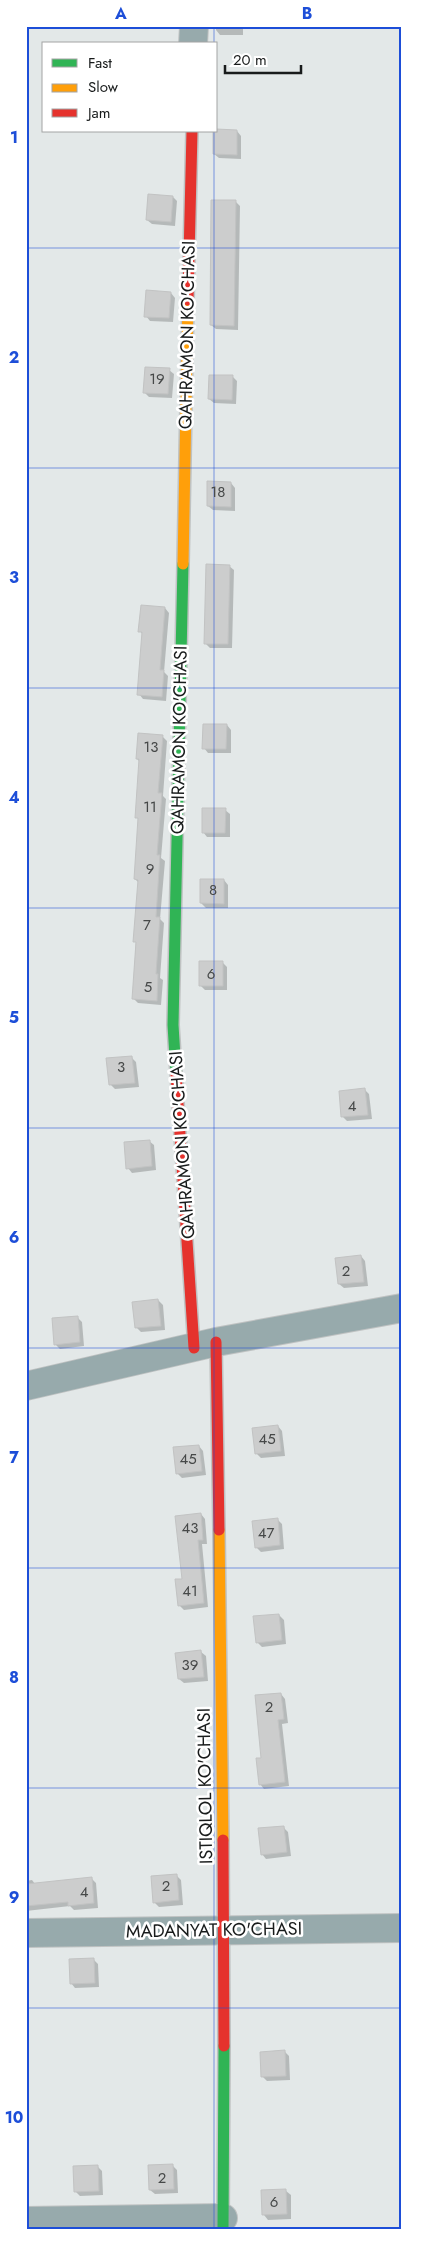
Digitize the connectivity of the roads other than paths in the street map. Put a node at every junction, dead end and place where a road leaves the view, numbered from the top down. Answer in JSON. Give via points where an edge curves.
{"nodes":[{"id":1,"x":194,"y":26,"type":"edge"},
{"id":2,"x":193,"y":42,"type":"edge"},
{"id":3,"x":192,"y":132,"type":"edge"},
{"id":4,"x":402,"y":1308,"type":"edge"},
{"id":5,"x":205,"y":1345,"type":"junction"},
{"id":6,"x":26,"y":1386,"type":"edge"},
{"id":7,"x":402,"y":1928,"type":"edge"},
{"id":8,"x":224,"y":1930,"type":"junction"},
{"id":9,"x":26,"y":1933,"type":"edge"},
{"id":10,"x":26,"y":2222,"type":"edge"},
{"id":11,"x":223,"y":2223,"type":"edge"}],
"edges":[{"from":1,"to":2,"type":"street"},
{"from":3,"to":5,"type":"street","name":"QAHRAMON KO'CHASI","via":[[173,1025]]},
{"from":4,"to":5,"type":"street"},
{"from":5,"to":6,"type":"street"},
{"from":5,"to":8,"type":"street","name":"ISTIQLOL KO'CHASI"},
{"from":7,"to":8,"type":"street","name":"MADANYAT KO'CHASI"},
{"from":8,"to":9,"type":"street","name":"MADANYAT KO'CHASI"},
{"from":8,"to":11,"type":"street","name":"ISTIQLOL KO'CHASI"},
{"from":10,"to":11,"type":"street"}]}
